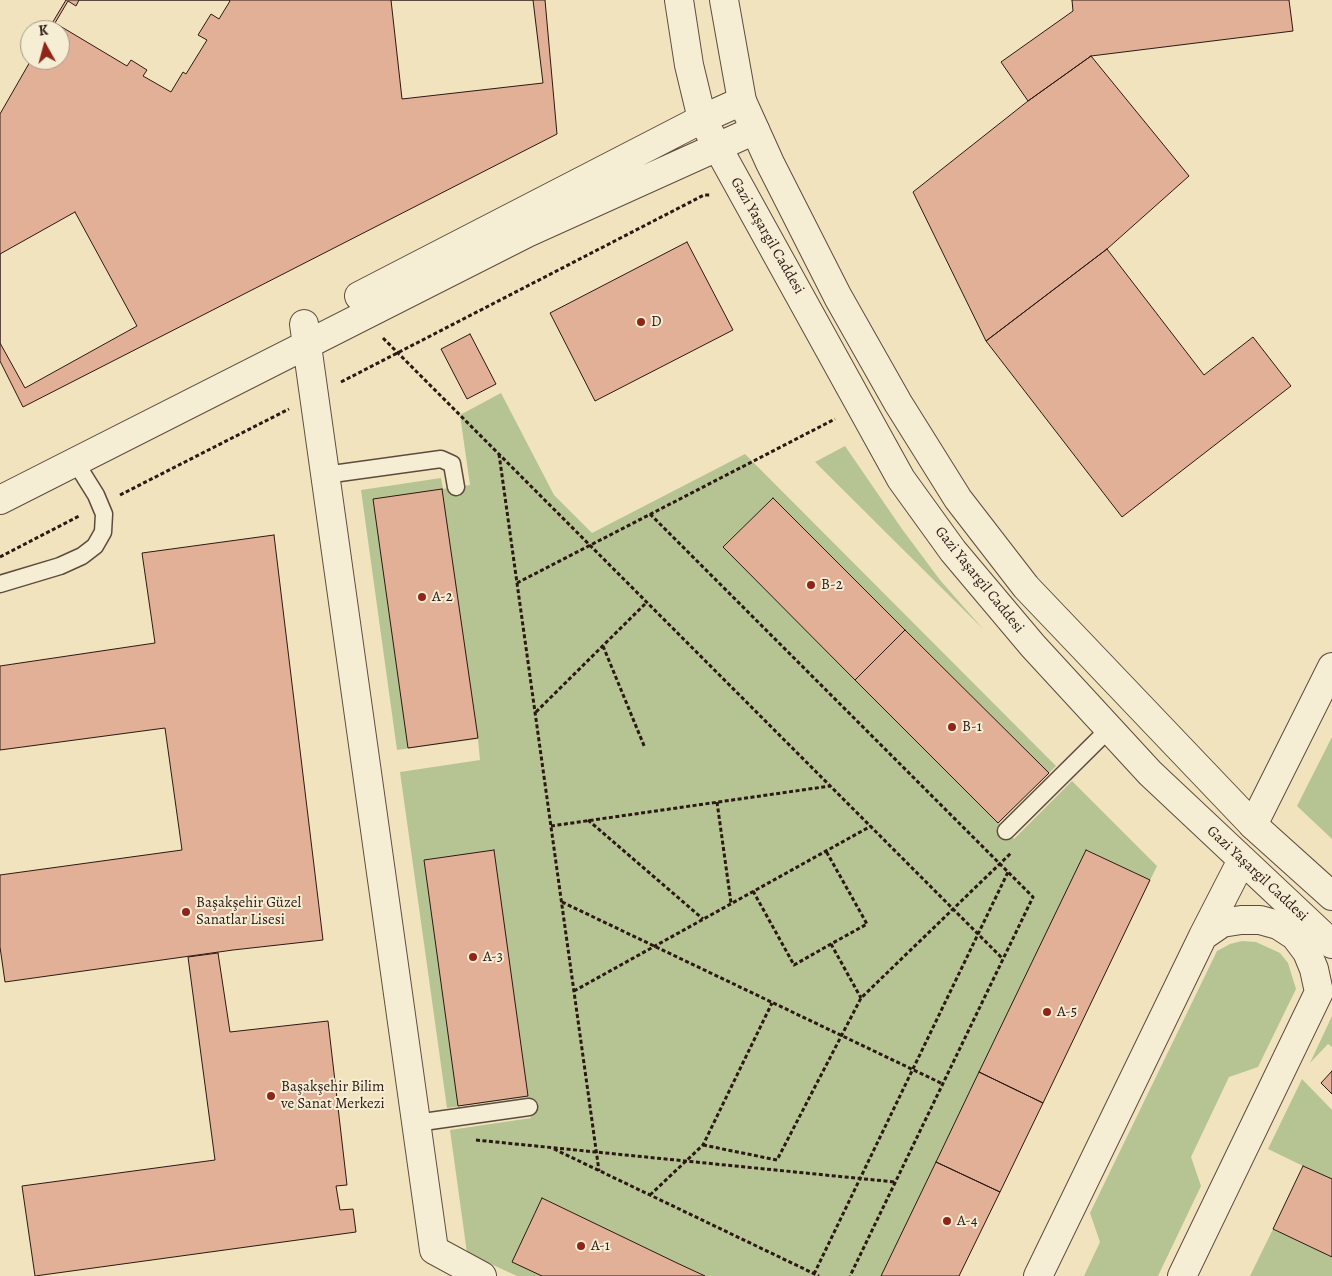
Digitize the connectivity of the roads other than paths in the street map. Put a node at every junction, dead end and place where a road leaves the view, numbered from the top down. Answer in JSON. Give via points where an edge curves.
{"nodes":[{"id":1,"x":679,"y":0,"type":"edge"},
{"id":2,"x":724,"y":0,"type":"edge"},
{"id":3,"x":742,"y":101,"type":"junction"},
{"id":4,"x":702,"y":119,"type":"junction"},
{"id":5,"x":755,"y":130,"type":"junction"},
{"id":6,"x":715,"y":147,"type":"junction"},
{"id":7,"x":306,"y":334,"type":"junction"},
{"id":8,"x":76,"y":463,"type":"junction"},
{"id":9,"x":325,"y":475,"type":"junction"},
{"id":10,"x":0,"y":482,"type":"edge"},
{"id":11,"x":456,"y":487,"type":"dead end"},
{"id":12,"x":0,"y":500,"type":"edge"},
{"id":13,"x":0,"y":584,"type":"edge"},
{"id":14,"x":1332,"y":667,"type":"edge"},
{"id":15,"x":1109,"y":729,"type":"junction"},
{"id":16,"x":1253,"y":825,"type":"junction"},
{"id":17,"x":1006,"y":831,"type":"dead end"},
{"id":18,"x":1242,"y":860,"type":"junction"},
{"id":19,"x":1332,"y":896,"type":"edge"},
{"id":20,"x":1203,"y":936,"type":"junction"},
{"id":21,"x":1332,"y":944,"type":"edge"},
{"id":22,"x":1332,"y":964,"type":"edge"},
{"id":23,"x":1319,"y":992,"type":"junction"},
{"id":24,"x":529,"y":1107,"type":"dead end"},
{"id":25,"x":416,"y":1123,"type":"junction"},
{"id":26,"x":482,"y":1276,"type":"edge"},
{"id":27,"x":1038,"y":1276,"type":"edge"},
{"id":28,"x":1182,"y":1276,"type":"edge"}],
"edges":[{"from":1,"to":4,"type":"street","name":"Gazi Yaşargil Caddesi","via":[[689,65]]},
{"from":2,"to":3,"type":"street"},
{"from":3,"to":4,"type":"street"},
{"from":3,"to":5,"type":"street"},
{"from":4,"to":6,"type":"street","name":"Gazi Yaşargil Caddesi"},
{"from":4,"to":7,"type":"street"},
{"from":5,"to":6,"type":"street"},
{"from":5,"to":16,"type":"street","via":[[838,297],[958,500],[1026,587]]},
{"from":6,"to":7,"type":"street","via":[[527,233],[361,316]]},
{"from":6,"to":15,"type":"street","name":"Gazi Yaşargil Caddesi","via":[[783,263],[901,479],[953,551]]},
{"from":7,"to":8,"type":"street"},
{"from":7,"to":9,"type":"street"},
{"from":7,"to":10,"type":"street"},
{"from":8,"to":12,"type":"street"},
{"from":8,"to":13,"type":"lane","via":[[104,514],[103,532],[95,546],[60,566]]},
{"from":9,"to":11,"type":"lane","via":[[445,459],[452,464]]},
{"from":9,"to":25,"type":"street"},
{"from":14,"to":16,"type":"street"},
{"from":15,"to":17,"type":"lane"},
{"from":15,"to":18,"type":"street","name":"Gazi Yaşargil Caddesi","via":[[1150,773]]},
{"from":16,"to":19,"type":"street"},
{"from":18,"to":20,"type":"street"},
{"from":18,"to":21,"type":"street","name":"Gazi Yaşargil Caddesi"},
{"from":20,"to":23,"type":"street","via":[[1222,923],[1240,920],[1260,920],[1278,925],[1295,936],[1308,952]]},
{"from":20,"to":27,"type":"street"},
{"from":22,"to":23,"type":"street"},
{"from":23,"to":28,"type":"street"},
{"from":24,"to":25,"type":"lane"},
{"from":25,"to":26,"type":"street","via":[[434,1250]]}]}
